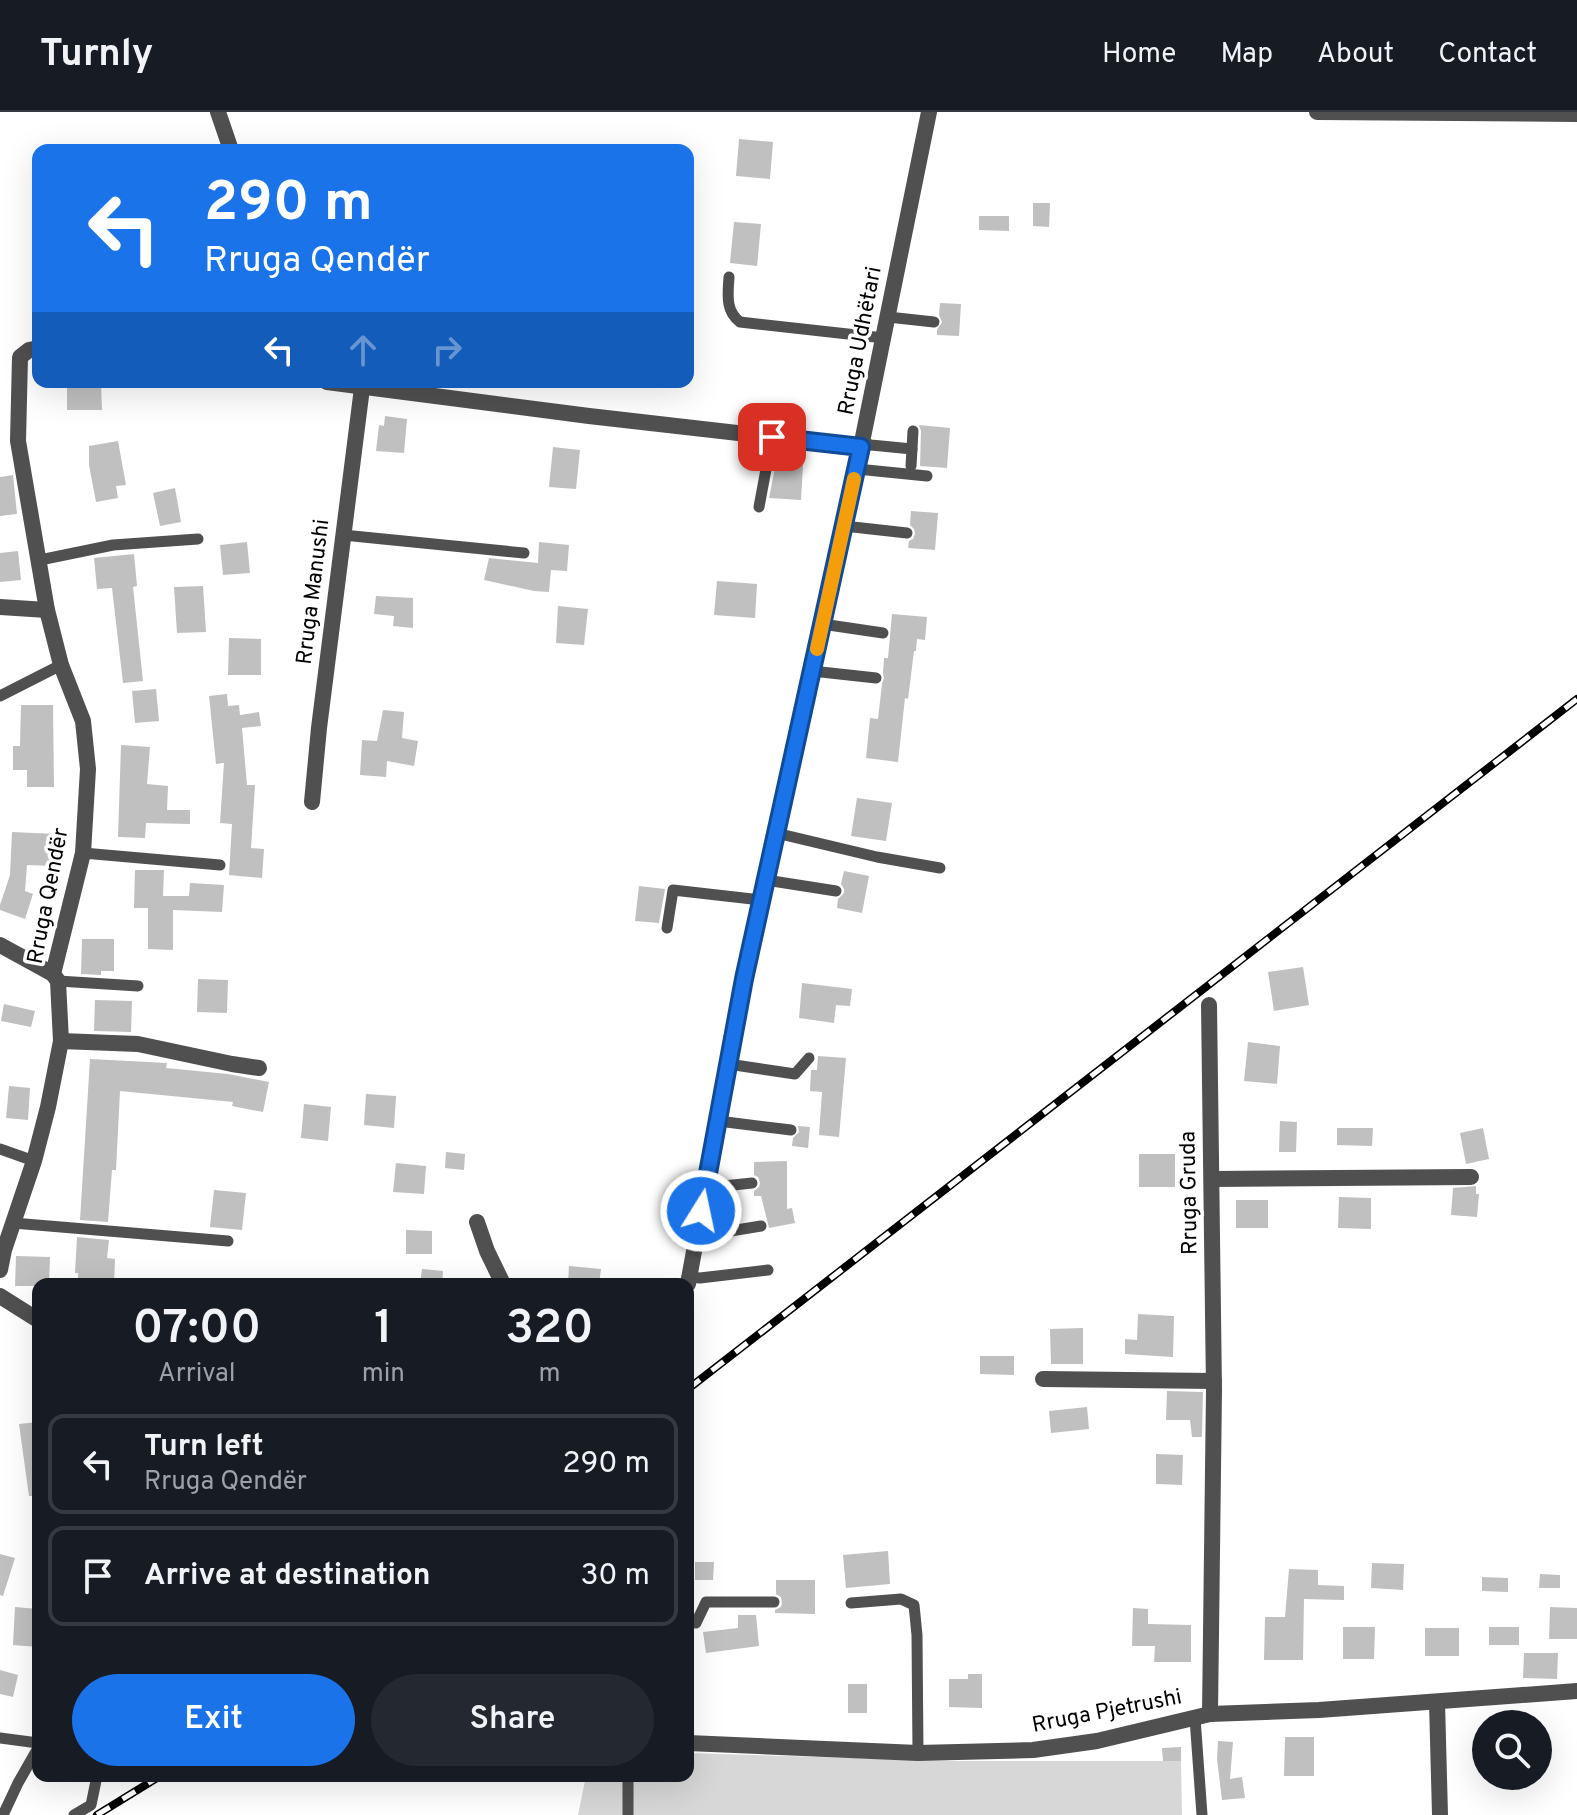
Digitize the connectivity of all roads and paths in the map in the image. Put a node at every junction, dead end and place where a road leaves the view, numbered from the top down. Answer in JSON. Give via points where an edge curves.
{"nodes":[{"id":1,"x":218,"y":112,"type":"edge"},
{"id":2,"x":929,"y":112,"type":"edge"},
{"id":3,"x":1317,"y":112,"type":"edge"},
{"id":4,"x":1577,"y":114,"type":"edge"},
{"id":5,"x":229,"y":144,"type":"edge"},
{"id":6,"x":729,"y":277,"type":"dead end"},
{"id":7,"x":888,"y":317,"type":"junction"},
{"id":8,"x":934,"y":322,"type":"dead end"},
{"id":9,"x":884,"y":338,"type":"junction"},
{"id":10,"x":32,"y":349,"type":"edge"},
{"id":11,"x":362,"y":388,"type":"joint"},
{"id":12,"x":913,"y":431,"type":"dead end"},
{"id":13,"x":772,"y":437,"type":"junction"},
{"id":14,"x":862,"y":445,"type":"junction"},
{"id":15,"x":912,"y":449,"type":"junction"},
{"id":16,"x":911,"y":466,"type":"dead end"},
{"id":17,"x":857,"y":469,"type":"junction"},
{"id":18,"x":927,"y":476,"type":"dead end"},
{"id":19,"x":759,"y":507,"type":"dead end"},
{"id":20,"x":844,"y":526,"type":"junction"},
{"id":21,"x":907,"y":533,"type":"dead end"},
{"id":22,"x":343,"y":535,"type":"junction"},
{"id":23,"x":198,"y":539,"type":"dead end"},
{"id":24,"x":524,"y":553,"type":"dead end"},
{"id":25,"x":40,"y":560,"type":"junction"},
{"id":26,"x":0,"y":607,"type":"edge"},
{"id":27,"x":47,"y":610,"type":"junction"},
{"id":28,"x":822,"y":624,"type":"junction"},
{"id":29,"x":883,"y":633,"type":"dead end"},
{"id":30,"x":61,"y":665,"type":"junction"},
{"id":31,"x":812,"y":671,"type":"junction"},
{"id":32,"x":876,"y":678,"type":"dead end"},
{"id":33,"x":0,"y":696,"type":"edge"},
{"id":34,"x":312,"y":802,"type":"dead end"},
{"id":35,"x":776,"y":833,"type":"junction"},
{"id":36,"x":83,"y":853,"type":"junction"},
{"id":37,"x":220,"y":865,"type":"dead end"},
{"id":38,"x":940,"y":868,"type":"dead end"},
{"id":39,"x":766,"y":880,"type":"junction"},
{"id":40,"x":836,"y":891,"type":"dead end"},
{"id":41,"x":761,"y":900,"type":"junction"},
{"id":42,"x":667,"y":928,"type":"dead end"},
{"id":43,"x":0,"y":945,"type":"edge"},
{"id":44,"x":56,"y":978,"type":"junction"},
{"id":45,"x":138,"y":986,"type":"dead end"},
{"id":46,"x":1209,"y":1005,"type":"dead end"},
{"id":47,"x":61,"y":1041,"type":"junction"},
{"id":48,"x":809,"y":1058,"type":"dead end"},
{"id":49,"x":728,"y":1064,"type":"junction"},
{"id":50,"x":259,"y":1068,"type":"dead end"},
{"id":51,"x":718,"y":1121,"type":"junction"},
{"id":52,"x":791,"y":1130,"type":"dead end"},
{"id":53,"x":0,"y":1149,"type":"edge"},
{"id":54,"x":34,"y":1161,"type":"junction"},
{"id":55,"x":1471,"y":1177,"type":"dead end"},
{"id":56,"x":1212,"y":1179,"type":"junction"},
{"id":57,"x":752,"y":1183,"type":"dead end"},
{"id":58,"x":705,"y":1188,"type":"junction"},
{"id":59,"x":477,"y":1222,"type":"dead end"},
{"id":60,"x":13,"y":1223,"type":"junction"},
{"id":61,"x":761,"y":1226,"type":"dead end"},
{"id":62,"x":697,"y":1234,"type":"junction"},
{"id":63,"x":228,"y":1241,"type":"dead end"},
{"id":64,"x":2,"y":1250,"type":"edge"},
{"id":65,"x":0,"y":1270,"type":"edge"},
{"id":66,"x":768,"y":1270,"type":"dead end"},
{"id":67,"x":500,"y":1278,"type":"edge"},
{"id":68,"x":688,"y":1278,"type":"edge"},
{"id":69,"x":694,"y":1279,"type":"edge"},
{"id":70,"x":0,"y":1296,"type":"edge"},
{"id":71,"x":32,"y":1316,"type":"edge"},
{"id":72,"x":1043,"y":1379,"type":"dead end"},
{"id":73,"x":1214,"y":1381,"type":"junction"},
{"id":74,"x":774,"y":1602,"type":"dead end"},
{"id":75,"x":851,"y":1603,"type":"dead end"},
{"id":76,"x":694,"y":1623,"type":"edge"},
{"id":77,"x":1577,"y":1691,"type":"edge"},
{"id":78,"x":1437,"y":1702,"type":"junction"},
{"id":79,"x":1203,"y":1716,"type":"junction"},
{"id":80,"x":0,"y":1738,"type":"edge"},
{"id":81,"x":694,"y":1743,"type":"edge"},
{"id":82,"x":32,"y":1745,"type":"edge"},
{"id":83,"x":918,"y":1753,"type":"junction"},
{"id":84,"x":32,"y":1757,"type":"edge"},
{"id":85,"x":96,"y":1782,"type":"edge"},
{"id":86,"x":628,"y":1782,"type":"edge"},
{"id":87,"x":3,"y":1815,"type":"edge"},
{"id":88,"x":74,"y":1815,"type":"edge"},
{"id":89,"x":628,"y":1815,"type":"edge"},
{"id":90,"x":1202,"y":1815,"type":"edge"},
{"id":91,"x":1440,"y":1815,"type":"edge"}],
"edges":[{"from":1,"to":5,"type":"street"},
{"from":2,"to":7,"type":"street","name":"Rruga Udhëtari"},
{"from":3,"to":4,"type":"street"},
{"from":6,"to":9,"type":"lane","via":[[729,307],[740,322]]},
{"from":7,"to":8,"type":"lane"},
{"from":7,"to":9,"type":"street","name":"Rruga Udhëtari"},
{"from":9,"to":14,"type":"street","name":"Rruga Udhëtari"},
{"from":10,"to":25,"type":"street","name":"Rruga Qendër","via":[[20,357],[18,441]]},
{"from":11,"to":13,"type":"street"},
{"from":11,"to":22,"type":"street","name":"Rruga Manushi"},
{"from":12,"to":15,"type":"lane"},
{"from":13,"to":14,"type":"street"},
{"from":13,"to":19,"type":"lane"},
{"from":14,"to":15,"type":"lane"},
{"from":14,"to":17,"type":"street","name":"Rruga Udhëtari"},
{"from":15,"to":16,"type":"lane"},
{"from":17,"to":18,"type":"lane"},
{"from":17,"to":20,"type":"street","name":"Rruga Udhëtari"},
{"from":20,"to":21,"type":"lane"},
{"from":20,"to":28,"type":"street","name":"Rruga Udhëtari"},
{"from":22,"to":24,"type":"lane"},
{"from":22,"to":34,"type":"street","name":"Rruga Manushi"},
{"from":23,"to":25,"type":"lane","via":[[113,545]]},
{"from":25,"to":27,"type":"street","name":"Rruga Qendër"},
{"from":26,"to":27,"type":"street"},
{"from":27,"to":30,"type":"street","name":"Rruga Qendër"},
{"from":28,"to":29,"type":"lane"},
{"from":28,"to":31,"type":"street","name":"Rruga Udhëtari"},
{"from":30,"to":33,"type":"lane"},
{"from":30,"to":36,"type":"street","name":"Rruga Qendër","via":[[83,721],[88,769]]},
{"from":31,"to":32,"type":"lane"},
{"from":31,"to":35,"type":"street","name":"Rruga Udhëtari"},
{"from":35,"to":38,"type":"lane"},
{"from":35,"to":39,"type":"street","name":"Rruga Udhëtari"},
{"from":36,"to":37,"type":"lane"},
{"from":36,"to":44,"type":"street","name":"Rruga Qendër"},
{"from":39,"to":40,"type":"lane"},
{"from":39,"to":41,"type":"street","name":"Rruga Udhëtari"},
{"from":41,"to":42,"type":"lane","via":[[673,890]]},
{"from":41,"to":49,"type":"street","name":"Rruga Udhëtari"},
{"from":43,"to":44,"type":"street"},
{"from":44,"to":45,"type":"lane"},
{"from":44,"to":47,"type":"street","name":"Rruga Qendër"},
{"from":46,"to":56,"type":"street","name":"Rruga Gruda"},
{"from":47,"to":50,"type":"street","via":[[138,1044]]},
{"from":47,"to":54,"type":"street","name":"Rruga Qendër"},
{"from":48,"to":49,"type":"lane","via":[[795,1074]]},
{"from":49,"to":51,"type":"street","name":"Rruga Udhëtari"},
{"from":51,"to":52,"type":"lane"},
{"from":51,"to":58,"type":"street","name":"Rruga Udhëtari"},
{"from":53,"to":54,"type":"lane"},
{"from":54,"to":60,"type":"street","name":"Rruga Qendër"},
{"from":55,"to":56,"type":"street"},
{"from":56,"to":73,"type":"street","name":"Rruga Gruda"},
{"from":57,"to":58,"type":"lane"},
{"from":58,"to":62,"type":"street","name":"Rruga Udhëtari"},
{"from":59,"to":67,"type":"street"},
{"from":60,"to":63,"type":"lane"},
{"from":60,"to":64,"type":"street","name":"Rruga Qendër"},
{"from":61,"to":62,"type":"lane"},
{"from":62,"to":68,"type":"street","name":"Rruga Udhëtari"},
{"from":64,"to":65,"type":"street","name":"Rruga Qendër"},
{"from":66,"to":69,"type":"lane"},
{"from":70,"to":71,"type":"street"},
{"from":72,"to":73,"type":"street"},
{"from":73,"to":79,"type":"street","name":"Rruga Gruda"},
{"from":74,"to":76,"type":"lane","via":[[706,1602]]},
{"from":75,"to":83,"type":"lane","via":[[901,1599],[914,1605]]},
{"from":77,"to":78,"type":"street","name":"Rruga Pjetrushi"},
{"from":78,"to":79,"type":"street","name":"Rruga Pjetrushi"},
{"from":78,"to":91,"type":"street"},
{"from":79,"to":83,"type":"street","name":"Rruga Pjetrushi","via":[[1046,1749]]},
{"from":79,"to":90,"type":"lane"},
{"from":80,"to":82,"type":"lane"},
{"from":81,"to":83,"type":"street","name":"Rruga Pjetrushi"},
{"from":84,"to":87,"type":"lane"},
{"from":85,"to":88,"type":"lane","via":[[91,1805]]},
{"from":86,"to":89,"type":"lane"}]}
